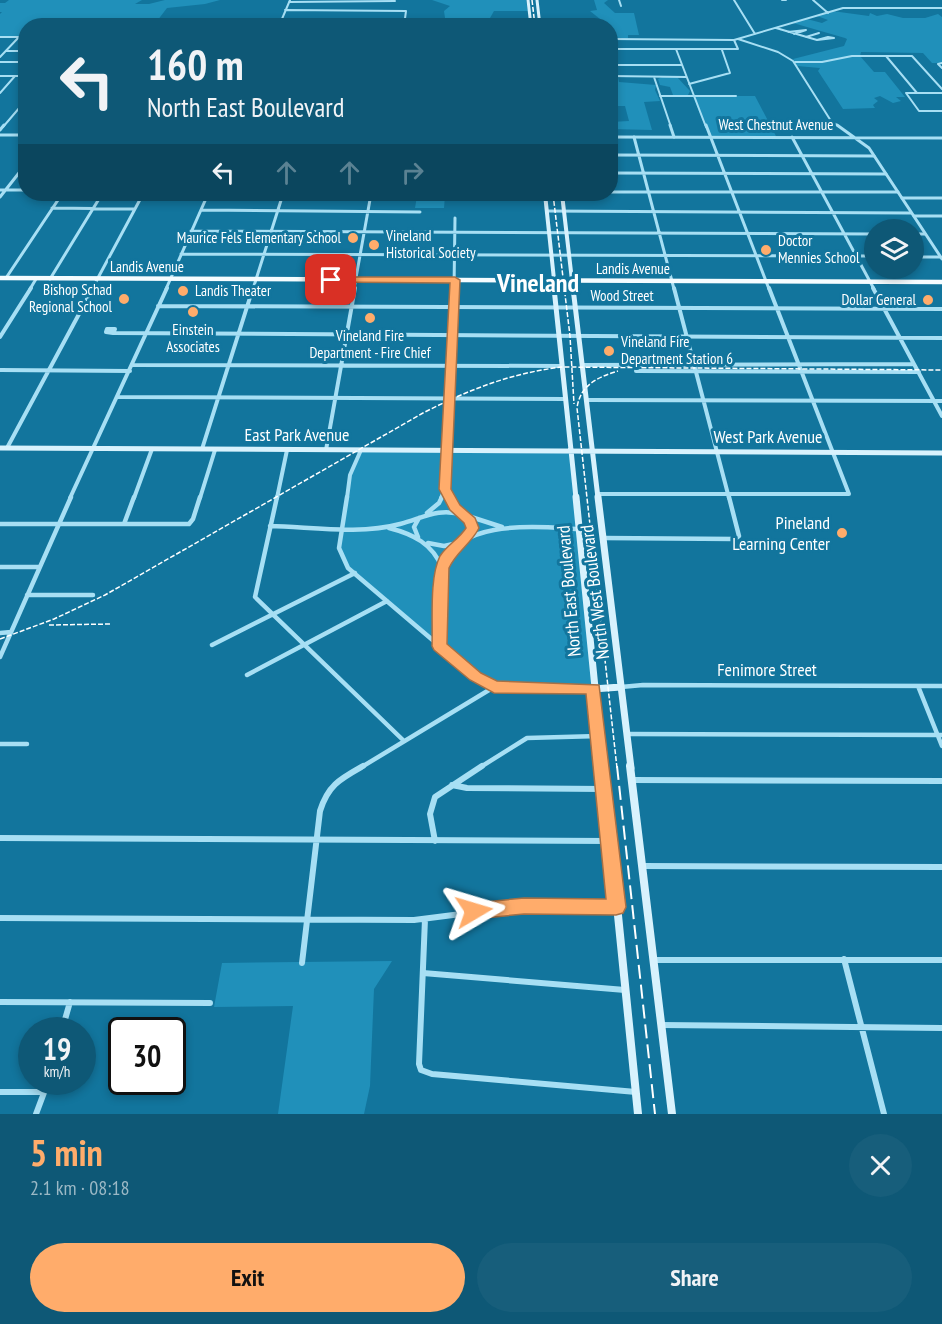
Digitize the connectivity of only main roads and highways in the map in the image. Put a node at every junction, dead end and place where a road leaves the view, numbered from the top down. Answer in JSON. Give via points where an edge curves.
{"nodes":[{"id":1,"x":528,"y":0,"type":"edge"},
{"id":2,"x":537,"y":0,"type":"edge"},
{"id":3,"x":530,"y":18,"type":"edge"},
{"id":4,"x":539,"y":18,"type":"edge"},
{"id":5,"x":546,"y":201,"type":"edge"},
{"id":6,"x":563,"y":201,"type":"edge"},
{"id":7,"x":3,"y":278,"type":"edge"},
{"id":8,"x":554,"y":281,"type":"junction"},
{"id":9,"x":573,"y":281,"type":"junction"},
{"id":10,"x":942,"y":282,"type":"edge"},
{"id":11,"x":0,"y":448,"type":"edge"},
{"id":12,"x":571,"y":451,"type":"junction"},
{"id":13,"x":593,"y":451,"type":"junction"},
{"id":14,"x":942,"y":453,"type":"edge"},
{"id":15,"x":621,"y":687,"type":"junction"},
{"id":16,"x":593,"y":688,"type":"junction"},
{"id":17,"x":638,"y":1114,"type":"edge"},
{"id":18,"x":672,"y":1114,"type":"edge"}],
"edges":[{"from":1,"to":3,"type":"main road"},
{"from":2,"to":4,"type":"main road"},
{"from":5,"to":8,"type":"main road","name":"North East Boulevard"},
{"from":6,"to":9,"type":"main road","name":"North West Boulevard"},
{"from":7,"to":8,"type":"main road","name":"Landis Avenue"},
{"from":8,"to":9,"type":"main road","name":"Landis Avenue"},
{"from":8,"to":12,"type":"main road","name":"North East Boulevard"},
{"from":9,"to":10,"type":"main road","name":"Landis Avenue"},
{"from":9,"to":13,"type":"main road","name":"North West Boulevard"},
{"from":11,"to":12,"type":"main road","name":"East Park Avenue"},
{"from":12,"to":13,"type":"main road","name":"East Park Avenue"},
{"from":12,"to":16,"type":"main road","name":"North East Boulevard"},
{"from":13,"to":14,"type":"main road","name":"West Park Avenue"},
{"from":13,"to":15,"type":"main road","name":"North West Boulevard"},
{"from":15,"to":16,"type":"main road","name":"Fenimore Street"},
{"from":15,"to":18,"type":"main road","name":"North West Boulevard"},
{"from":16,"to":17,"type":"main road","name":"North East Boulevard"}]}
